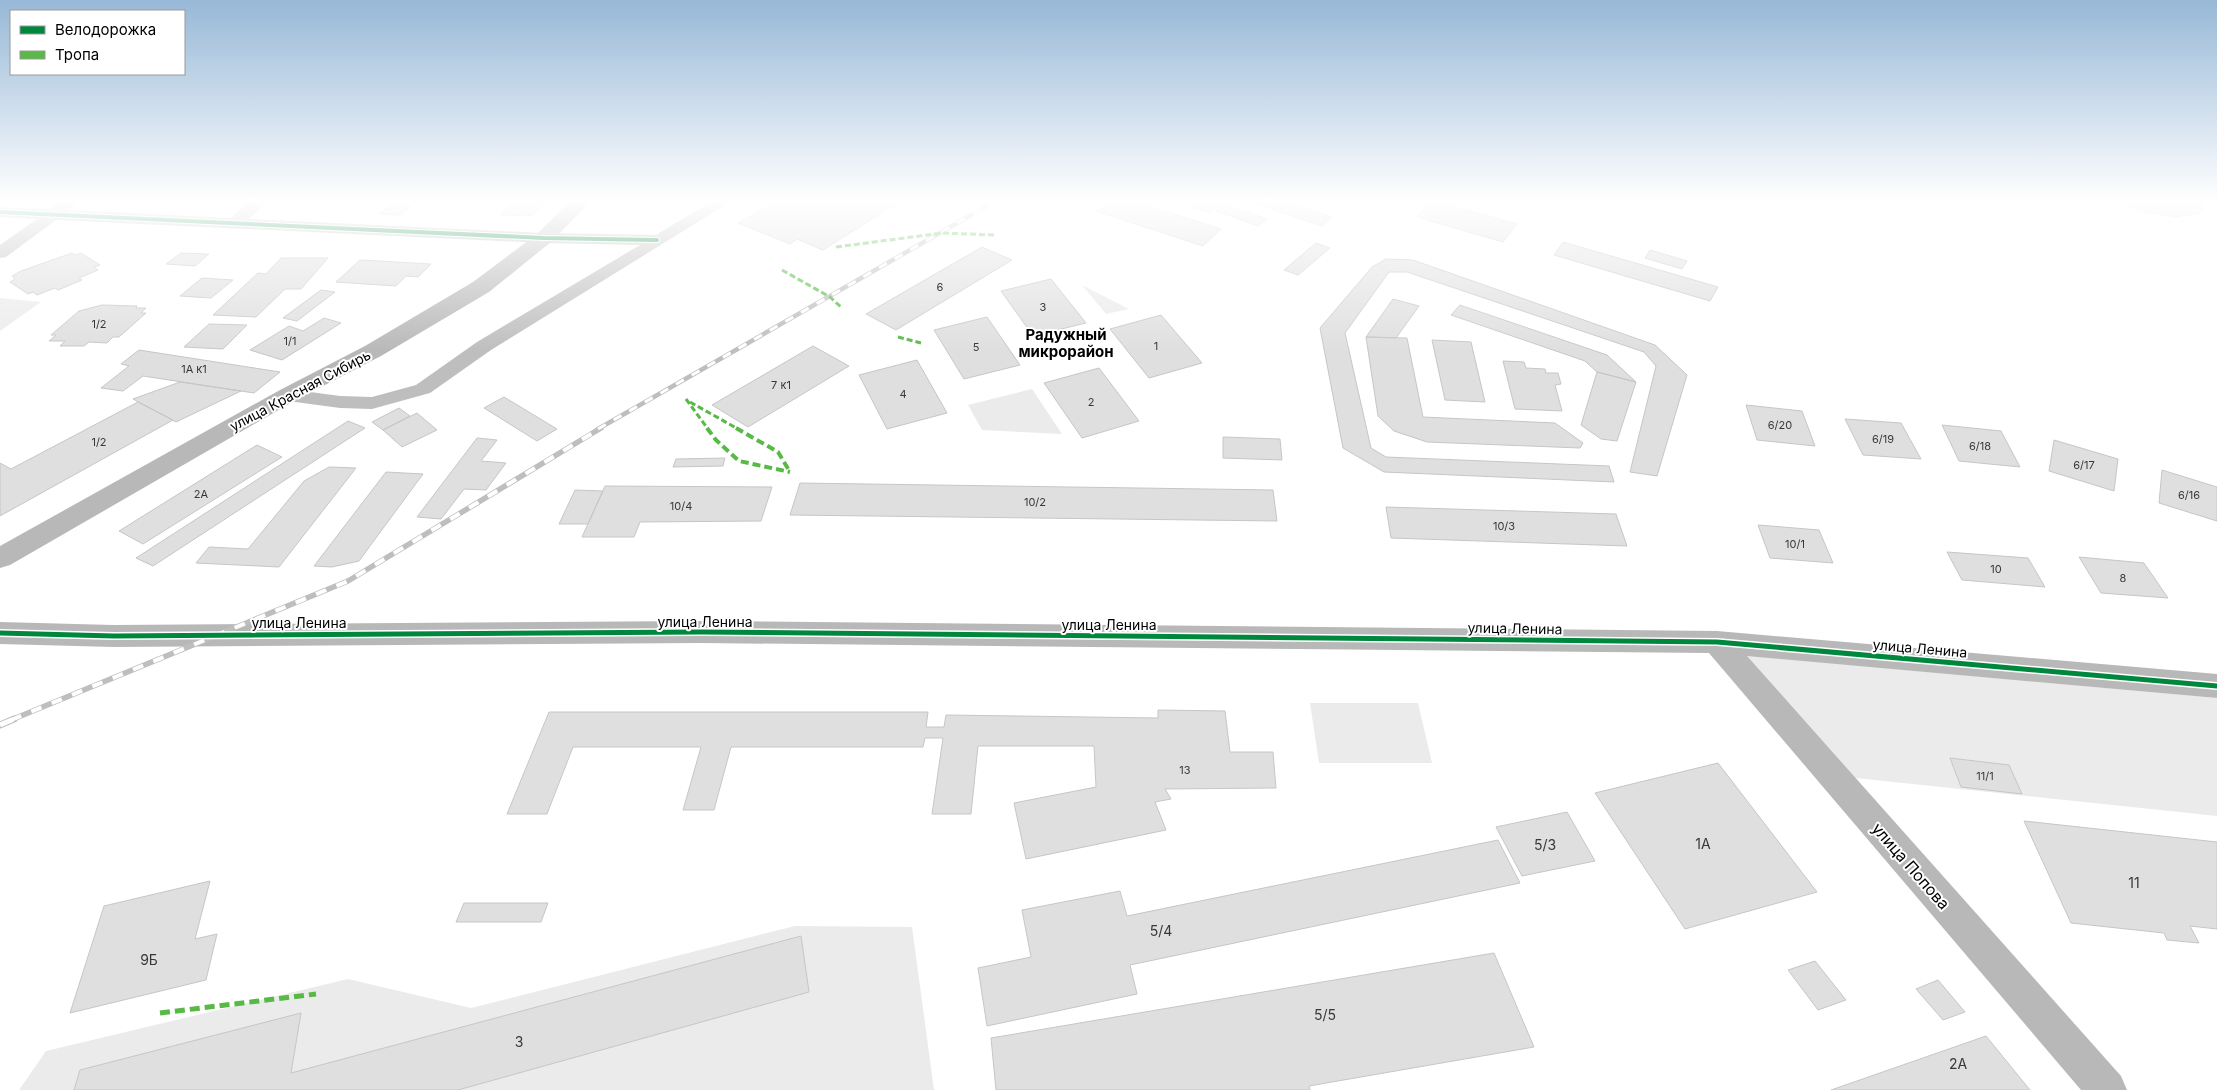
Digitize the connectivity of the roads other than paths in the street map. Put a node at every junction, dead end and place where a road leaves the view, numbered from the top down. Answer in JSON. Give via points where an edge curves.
{"nodes":[{"id":1,"x":529,"y":250,"type":"edge"},
{"id":2,"x":641,"y":250,"type":"edge"},
{"id":3,"x":288,"y":395,"type":"junction"},
{"id":4,"x":0,"y":558,"type":"edge"},
{"id":5,"x":0,"y":633,"type":"edge"},
{"id":6,"x":1717,"y":642,"type":"junction"},
{"id":7,"x":2217,"y":686,"type":"edge"},
{"id":8,"x":2107,"y":1090,"type":"edge"}],
"edges":[{"from":1,"to":3,"type":"street","name":"улица Красная Сибирь","via":[[481,287],[373,351]]},
{"from":2,"to":3,"type":"street","via":[[484,346],[423,389],[372,403]]},
{"from":3,"to":4,"type":"street","name":"улица Красная Сибирь"},
{"from":5,"to":6,"type":"street","name":"улица Ленина","via":[[114,636],[702,632]]},
{"from":6,"to":7,"type":"street","name":"улица Ленина"},
{"from":6,"to":8,"type":"street","name":"улица Попова"}]}
